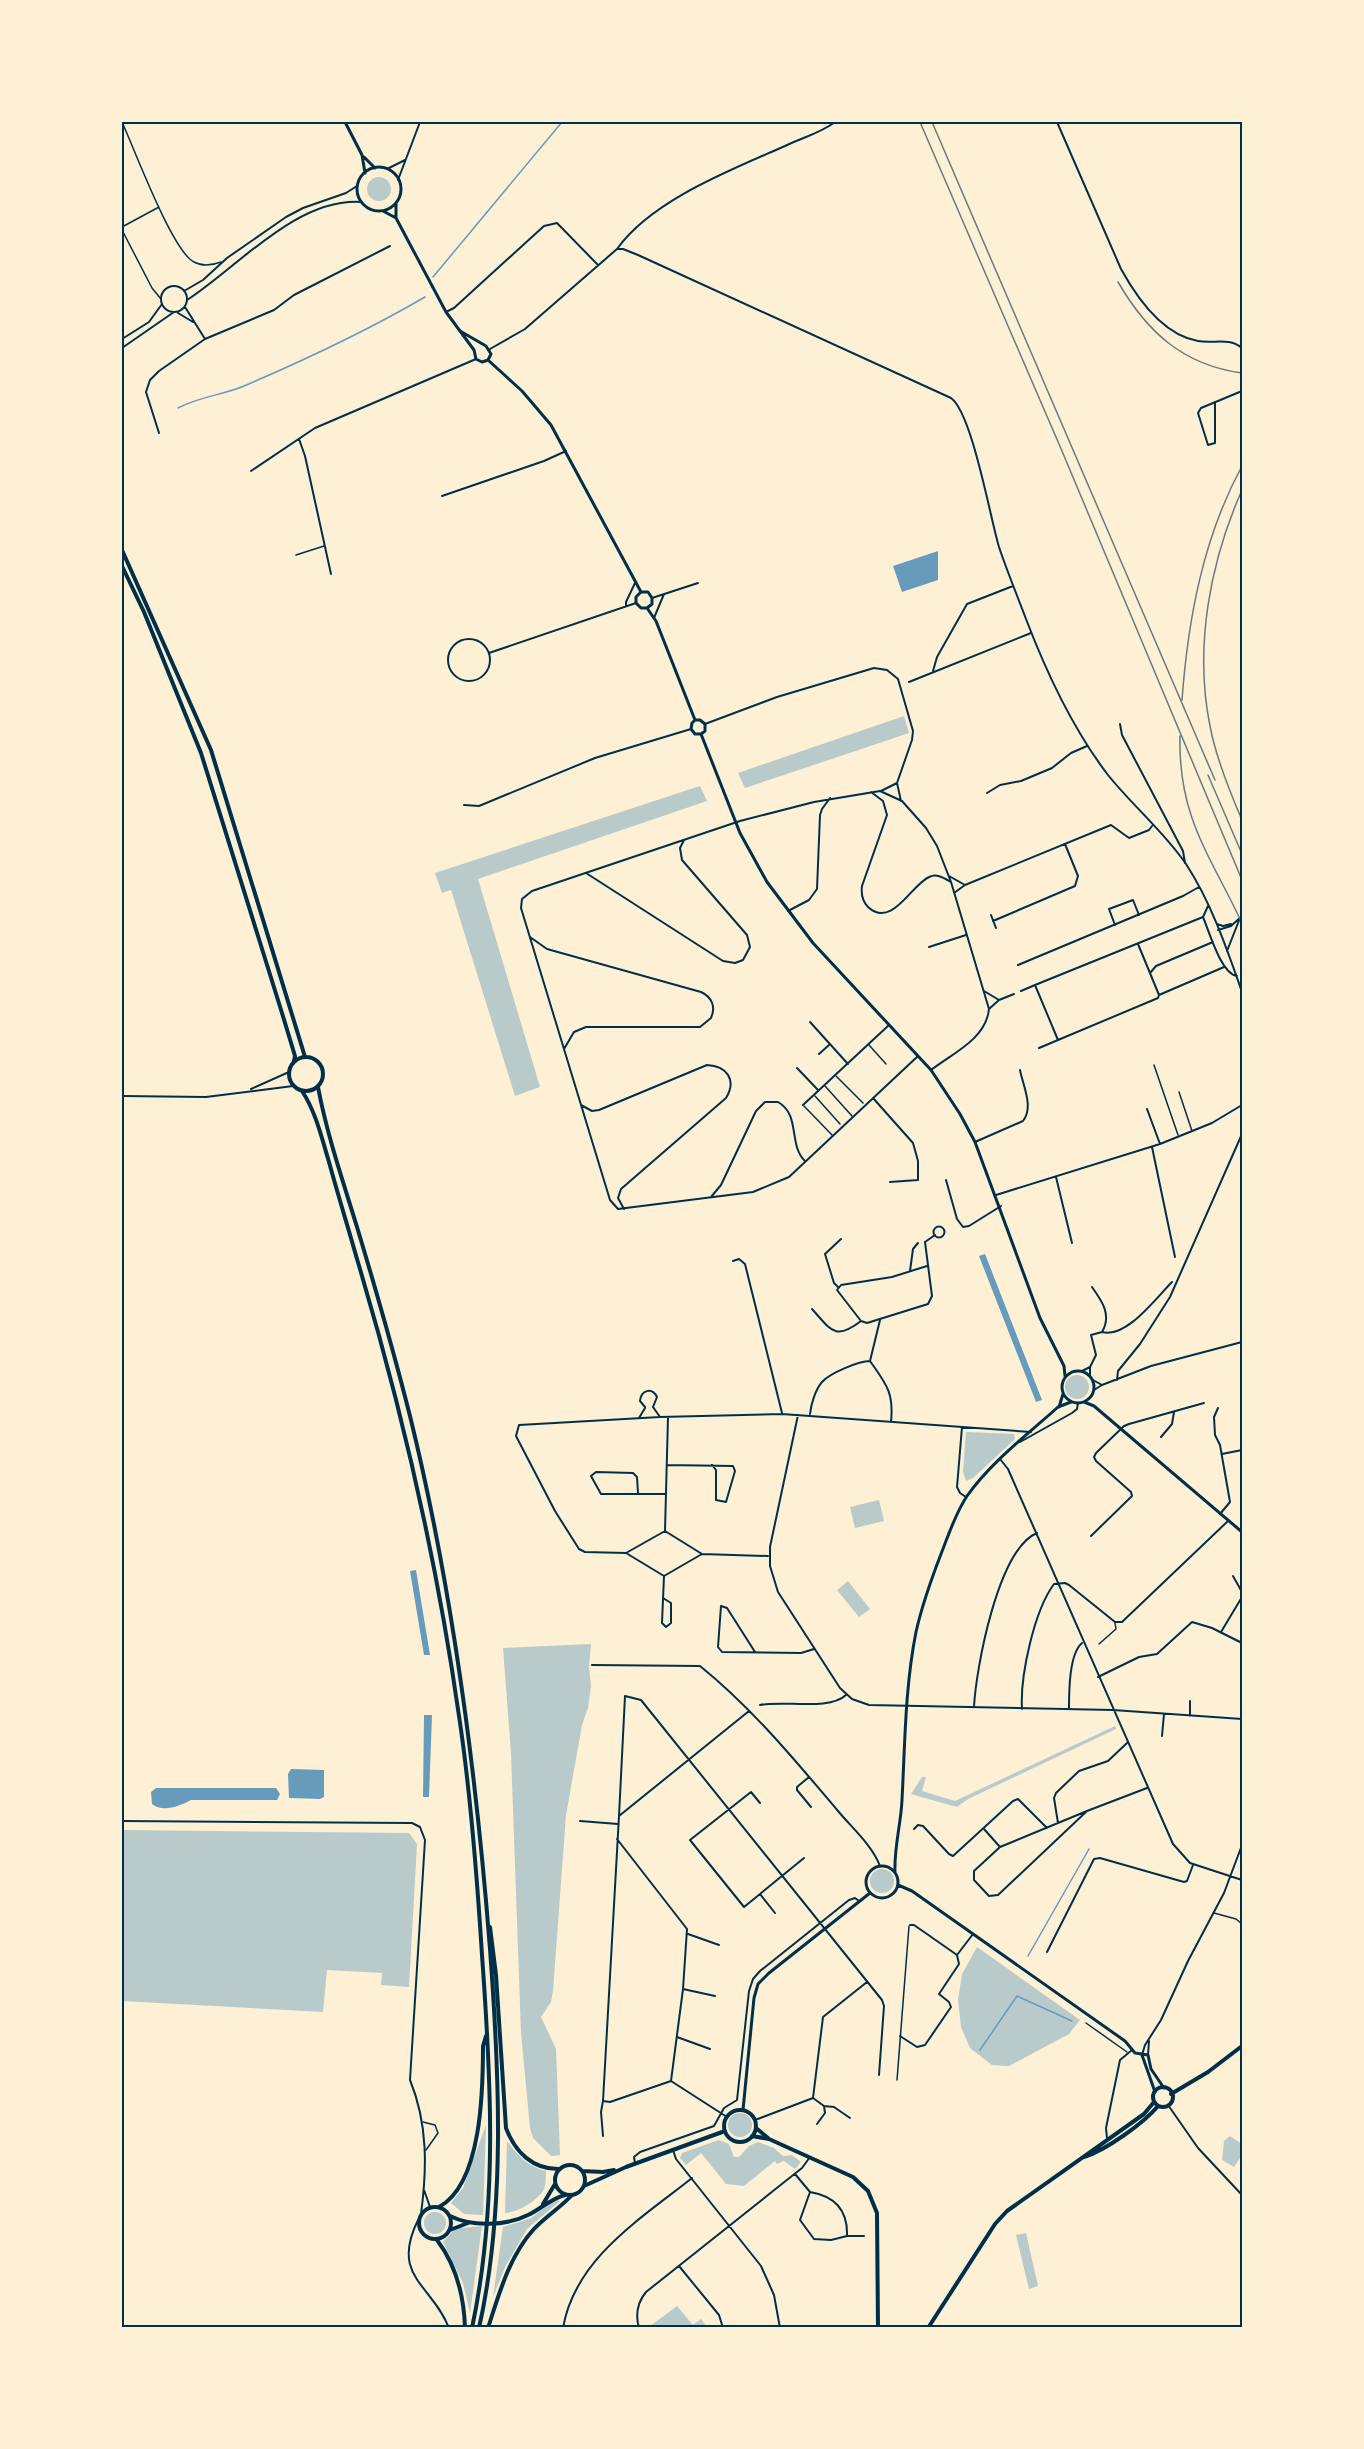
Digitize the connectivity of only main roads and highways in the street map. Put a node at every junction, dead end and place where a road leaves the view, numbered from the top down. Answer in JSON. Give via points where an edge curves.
{"nodes":[{"id":1,"x":122,"y":550,"type":"edge"},
{"id":2,"x":122,"y":566,"type":"edge"},
{"id":3,"x":305,"y":1057,"type":"junction"},
{"id":4,"x":294,"y":1061,"type":"junction"},
{"id":5,"x":318,"y":1087,"type":"junction"},
{"id":6,"x":302,"y":1091,"type":"junction"},
{"id":7,"x":484,"y":1877,"type":"junction"},
{"id":8,"x":488,"y":2029,"type":"junction"},
{"id":9,"x":1242,"y":2046,"type":"edge"},
{"id":10,"x":1172,"y":2094,"type":"junction"},
{"id":11,"x":1154,"y":2102,"type":"junction"},
{"id":12,"x":1158,"y":2106,"type":"junction"},
{"id":13,"x":756,"y":2128,"type":"junction"},
{"id":14,"x":725,"y":2131,"type":"junction"},
{"id":15,"x":752,"y":2136,"type":"junction"},
{"id":16,"x":769,"y":2139,"type":"junction"},
{"id":17,"x":1084,"y":2157,"type":"junction"},
{"id":18,"x":626,"y":2167,"type":"junction"},
{"id":19,"x":560,"y":2169,"type":"junction"},
{"id":20,"x":582,"y":2171,"type":"junction"},
{"id":21,"x":555,"y":2184,"type":"junction"},
{"id":22,"x":584,"y":2186,"type":"junction"},
{"id":23,"x":565,"y":2195,"type":"junction"},
{"id":24,"x":572,"y":2195,"type":"junction"},
{"id":25,"x":542,"y":2205,"type":"junction"},
{"id":26,"x":439,"y":2207,"type":"junction"},
{"id":27,"x":450,"y":2216,"type":"junction"},
{"id":28,"x":468,"y":2223,"type":"junction"},
{"id":29,"x":449,"y":2231,"type":"junction"},
{"id":30,"x":437,"y":2240,"type":"junction"},
{"id":31,"x":465,"y":2328,"type":"edge"},
{"id":32,"x":472,"y":2328,"type":"edge"},
{"id":33,"x":479,"y":2328,"type":"edge"},
{"id":34,"x":488,"y":2328,"type":"edge"},
{"id":35,"x":878,"y":2328,"type":"edge"},
{"id":36,"x":928,"y":2328,"type":"edge"}],
"edges":[{"from":1,"to":3,"type":"main road","via":[[212,750]]},
{"from":2,"to":4,"type":"main road","via":[[201,753]]},
{"from":3,"to":4,"type":"main road"},
{"from":3,"to":5,"type":"main road","via":[[315,1059],[322,1067]]},
{"from":4,"to":6,"type":"main road","via":[[289,1072],[293,1086]]},
{"from":5,"to":6,"type":"main road"},
{"from":5,"to":7,"type":"main road","via":[[327,1130],[391,1343],[430,1507],[464,1695]]},
{"from":6,"to":8,"type":"main road","via":[[310,1102],[383,1347],[434,1566],[462,1737]]},
{"from":7,"to":19,"type":"main road","via":[[496,1975],[506,2128],[523,2156],[543,2168]]},
{"from":7,"to":33,"type":"main road","via":[[497,2065],[493,2234]]},
{"from":8,"to":26,"type":"main road","via":[[483,2046],[477,2137],[453,2196]]},
{"from":8,"to":32,"type":"main road","via":[[490,2143],[485,2235]]},
{"from":9,"to":10,"type":"main road"},
{"from":10,"to":11,"type":"main road","via":[[1164,2088],[1155,2092]]},
{"from":10,"to":12,"type":"main road","via":[[1168,2105]]},
{"from":11,"to":12,"type":"main road"},
{"from":11,"to":17,"type":"main road","via":[[1144,2114]]},
{"from":12,"to":17,"type":"main road","via":[[1145,2119]]},
{"from":13,"to":14,"type":"main road","via":[[750,2113],[732,2111]]},
{"from":13,"to":15,"type":"main road"},
{"from":13,"to":16,"type":"main road"},
{"from":14,"to":15,"type":"main road","via":[[738,2141]]},
{"from":14,"to":18,"type":"main road"},
{"from":15,"to":16,"type":"main road"},
{"from":16,"to":35,"type":"main road","via":[[853,2177],[874,2202]]},
{"from":17,"to":36,"type":"main road","via":[[1002,2216]]},
{"from":18,"to":20,"type":"main road"},
{"from":18,"to":22,"type":"main road"},
{"from":19,"to":20,"type":"main road","via":[[573,2166]]},
{"from":19,"to":21,"type":"main road"},
{"from":20,"to":22,"type":"main road"},
{"from":21,"to":23,"type":"main road"},
{"from":21,"to":25,"type":"main road"},
{"from":22,"to":24,"type":"main road"},
{"from":23,"to":24,"type":"main road"},
{"from":23,"to":25,"type":"main road"},
{"from":24,"to":34,"type":"main road","via":[[534,2229],[516,2254]]},
{"from":25,"to":28,"type":"main road","via":[[530,2215],[510,2221]]},
{"from":26,"to":27,"type":"main road"},
{"from":26,"to":30,"type":"main road","via":[[430,2207],[418,2220],[425,2237]]},
{"from":27,"to":28,"type":"main road"},
{"from":27,"to":29,"type":"main road"},
{"from":28,"to":29,"type":"main road"},
{"from":29,"to":30,"type":"main road"},
{"from":30,"to":31,"type":"main road","via":[[459,2283]]}]}
